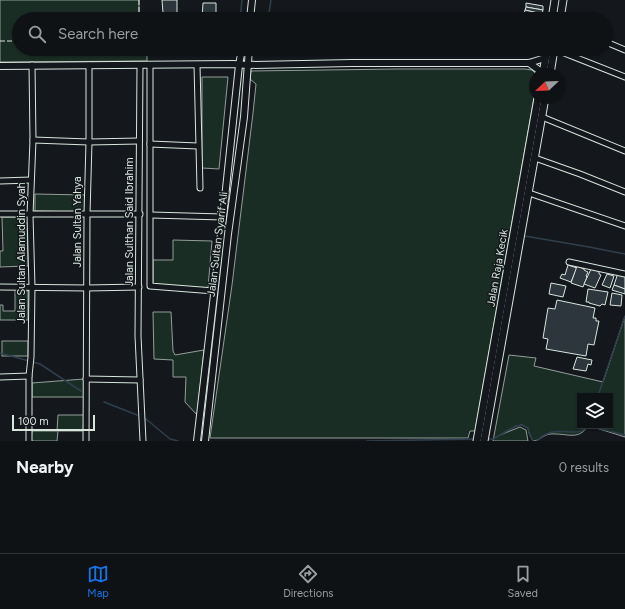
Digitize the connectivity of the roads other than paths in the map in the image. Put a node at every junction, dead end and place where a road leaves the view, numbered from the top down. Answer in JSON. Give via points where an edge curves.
{"nodes":[{"id":1,"x":252,"y":0,"type":"edge"},
{"id":2,"x":555,"y":0,"type":"edge"},
{"id":3,"x":563,"y":0,"type":"edge"},
{"id":4,"x":251,"y":12,"type":"edge"},
{"id":5,"x":553,"y":12,"type":"edge"},
{"id":6,"x":561,"y":12,"type":"edge"},
{"id":7,"x":613,"y":45,"type":"edge"},
{"id":8,"x":625,"y":50,"type":"edge"},
{"id":9,"x":241,"y":56,"type":"edge"},
{"id":10,"x":249,"y":56,"type":"edge"},
{"id":11,"x":551,"y":56,"type":"edge"},
{"id":12,"x":572,"y":56,"type":"edge"},
{"id":13,"x":545,"y":58,"type":"joint"},
{"id":14,"x":529,"y":62,"type":"junction"},
{"id":15,"x":32,"y":65,"type":"junction"},
{"id":16,"x":89,"y":65,"type":"junction"},
{"id":17,"x":140,"y":65,"type":"junction"},
{"id":18,"x":150,"y":65,"type":"junction"},
{"id":19,"x":197,"y":65,"type":"junction"},
{"id":20,"x":239,"y":65,"type":"junction"},
{"id":21,"x":248,"y":65,"type":"junction"},
{"id":22,"x":0,"y":66,"type":"edge"},
{"id":23,"x":537,"y":68,"type":"edge"},
{"id":24,"x":545,"y":68,"type":"edge"},
{"id":25,"x":547,"y":68,"type":"edge"},
{"id":26,"x":625,"y":77,"type":"edge"},
{"id":27,"x":538,"y":104,"type":"edge"},
{"id":28,"x":544,"y":104,"type":"edge"},
{"id":29,"x":542,"y":117,"type":"junction"},
{"id":30,"x":536,"y":132,"type":"junction"},
{"id":31,"x":32,"y":140,"type":"junction"},
{"id":32,"x":139,"y":141,"type":"junction"},
{"id":33,"x":89,"y":142,"type":"junction"},
{"id":34,"x":150,"y":144,"type":"junction"},
{"id":35,"x":198,"y":146,"type":"junction"},
{"id":36,"x":625,"y":151,"type":"edge"},
{"id":37,"x":535,"y":158,"type":"junction"},
{"id":38,"x":31,"y":180,"type":"junction"},
{"id":39,"x":0,"y":181,"type":"edge"},
{"id":40,"x":200,"y":188,"type":"dead end"},
{"id":41,"x":625,"y":192,"type":"edge"},
{"id":42,"x":529,"y":193,"type":"junction"},
{"id":43,"x":0,"y":214,"type":"edge"},
{"id":44,"x":87,"y":214,"type":"junction"},
{"id":45,"x":140,"y":214,"type":"junction"},
{"id":46,"x":30,"y":215,"type":"junction"},
{"id":47,"x":151,"y":215,"type":"junction"},
{"id":48,"x":223,"y":217,"type":"junction"},
{"id":49,"x":625,"y":226,"type":"edge"},
{"id":50,"x":569,"y":262,"type":"dead end"},
{"id":51,"x":625,"y":274,"type":"edge"},
{"id":52,"x":0,"y":287,"type":"edge"},
{"id":53,"x":32,"y":287,"type":"junction"},
{"id":54,"x":139,"y":287,"type":"junction"},
{"id":55,"x":87,"y":288,"type":"junction"},
{"id":56,"x":214,"y":291,"type":"junction"},
{"id":57,"x":498,"y":347,"type":"junction"},
{"id":58,"x":29,"y":376,"type":"junction"},
{"id":59,"x":0,"y":377,"type":"edge"},
{"id":60,"x":86,"y":379,"type":"junction"},
{"id":61,"x":140,"y":380,"type":"junction"},
{"id":62,"x":483,"y":425,"type":"junction"},
{"id":63,"x":199,"y":426,"type":"junction"},
{"id":64,"x":207,"y":427,"type":"junction"},
{"id":65,"x":29,"y":441,"type":"edge"},
{"id":66,"x":86,"y":441,"type":"edge"},
{"id":67,"x":143,"y":441,"type":"edge"},
{"id":68,"x":197,"y":441,"type":"edge"},
{"id":69,"x":205,"y":441,"type":"edge"},
{"id":70,"x":477,"y":441,"type":"edge"},
{"id":71,"x":484,"y":441,"type":"edge"}],
"edges":[{"from":1,"to":4,"type":"street"},
{"from":2,"to":5,"type":"main road"},
{"from":3,"to":6,"type":"main road"},
{"from":7,"to":8,"type":"street"},
{"from":9,"to":20,"type":"street","name":"Jalan Sultan Syarif Ali"},
{"from":10,"to":21,"type":"street","name":"Jalan Sultan Syarif Ali"},
{"from":11,"to":25,"type":"main road"},
{"from":12,"to":26,"type":"street"},
{"from":13,"to":14,"type":"street"},
{"from":13,"to":24,"type":"main road"},
{"from":14,"to":21,"type":"street"},
{"from":14,"to":23,"type":"street"},
{"from":15,"to":16,"type":"street"},
{"from":15,"to":22,"type":"street"},
{"from":15,"to":31,"type":"street","name":"Jalan Sultan Alamuddin Syah"},
{"from":16,"to":17,"type":"street"},
{"from":16,"to":33,"type":"street","name":"Jalan Sultan Yahya"},
{"from":17,"to":18,"type":"street"},
{"from":17,"to":32,"type":"street","name":"Jalan Sulthan Said Ibrahim"},
{"from":18,"to":19,"type":"street"},
{"from":18,"to":34,"type":"street"},
{"from":19,"to":20,"type":"street"},
{"from":19,"to":35,"type":"street"},
{"from":20,"to":21,"type":"street"},
{"from":20,"to":48,"type":"street","name":"Jalan Sultan Syarif Ali"},
{"from":21,"to":64,"type":"street","name":"Jalan Sultan Syarif Ali"},
{"from":27,"to":30,"type":"main road","name":"Jalan Raja Kecik"},
{"from":28,"to":29,"type":"main road","name":"Jalan Raja Kecik"},
{"from":29,"to":30,"type":"main road","name":"Jalan Raja Kecik"},
{"from":29,"to":36,"type":"street"},
{"from":30,"to":37,"type":"main road","name":"Jalan Raja Kecik"},
{"from":30,"to":57,"type":"main road","name":"Jalan Raja Kecik"},
{"from":31,"to":33,"type":"street"},
{"from":31,"to":38,"type":"street","name":"Jalan Sultan Alamuddin Syah"},
{"from":32,"to":33,"type":"street"},
{"from":32,"to":45,"type":"street","name":"Jalan Sulthan Said Ibrahim"},
{"from":33,"to":44,"type":"street","name":"Jalan Sultan Yahya"},
{"from":34,"to":35,"type":"street"},
{"from":34,"to":47,"type":"street"},
{"from":35,"to":40,"type":"street"},
{"from":37,"to":41,"type":"street"},
{"from":37,"to":42,"type":"main road","name":"Jalan Raja Kecik"},
{"from":38,"to":39,"type":"street"},
{"from":38,"to":46,"type":"street","name":"Jalan Sultan Alamuddin Syah"},
{"from":42,"to":49,"type":"street"},
{"from":42,"to":57,"type":"main road","name":"Jalan Raja Kecik"},
{"from":43,"to":46,"type":"street"},
{"from":44,"to":45,"type":"street"},
{"from":44,"to":46,"type":"street"},
{"from":44,"to":55,"type":"street","name":"Jalan Sultan Yahya"},
{"from":45,"to":54,"type":"street","name":"Jalan Sulthan Said Ibrahim"},
{"from":46,"to":53,"type":"street","name":"Jalan Sultan Alamuddin Syah"},
{"from":47,"to":48,"type":"street"},
{"from":47,"to":56,"type":"street","via":[[150,286]]},
{"from":48,"to":56,"type":"street","name":"Jalan Sultan Syarif Ali"},
{"from":50,"to":51,"type":"street"},
{"from":52,"to":53,"type":"street"},
{"from":53,"to":55,"type":"street"},
{"from":53,"to":58,"type":"street","name":"Jalan Sultan Alamuddin Syah"},
{"from":54,"to":55,"type":"street"},
{"from":54,"to":61,"type":"street","name":"Jalan Sulthan Said Ibrahim"},
{"from":55,"to":60,"type":"street","name":"Jalan Sultan Yahya"},
{"from":56,"to":63,"type":"street","name":"Jalan Sultan Syarif Ali"},
{"from":57,"to":62,"type":"main road","name":"Jalan Raja Kecik"},
{"from":58,"to":59,"type":"street"},
{"from":58,"to":65,"type":"street","name":"Jalan Sultan Alamuddin Syah"},
{"from":60,"to":61,"type":"street"},
{"from":60,"to":66,"type":"street","name":"Jalan Sultan Yahya"},
{"from":61,"to":67,"type":"street","name":"Jalan Sulthan Said Ibrahim"},
{"from":62,"to":70,"type":"main road","name":"Jalan Raja Kecik"},
{"from":62,"to":71,"type":"main road","name":"Jalan Raja Kecik"},
{"from":63,"to":64,"type":"street"},
{"from":63,"to":68,"type":"street","name":"Jalan Sultan Syarif Ali"},
{"from":64,"to":69,"type":"street","name":"Jalan Sultan Syarif Ali"}]}
